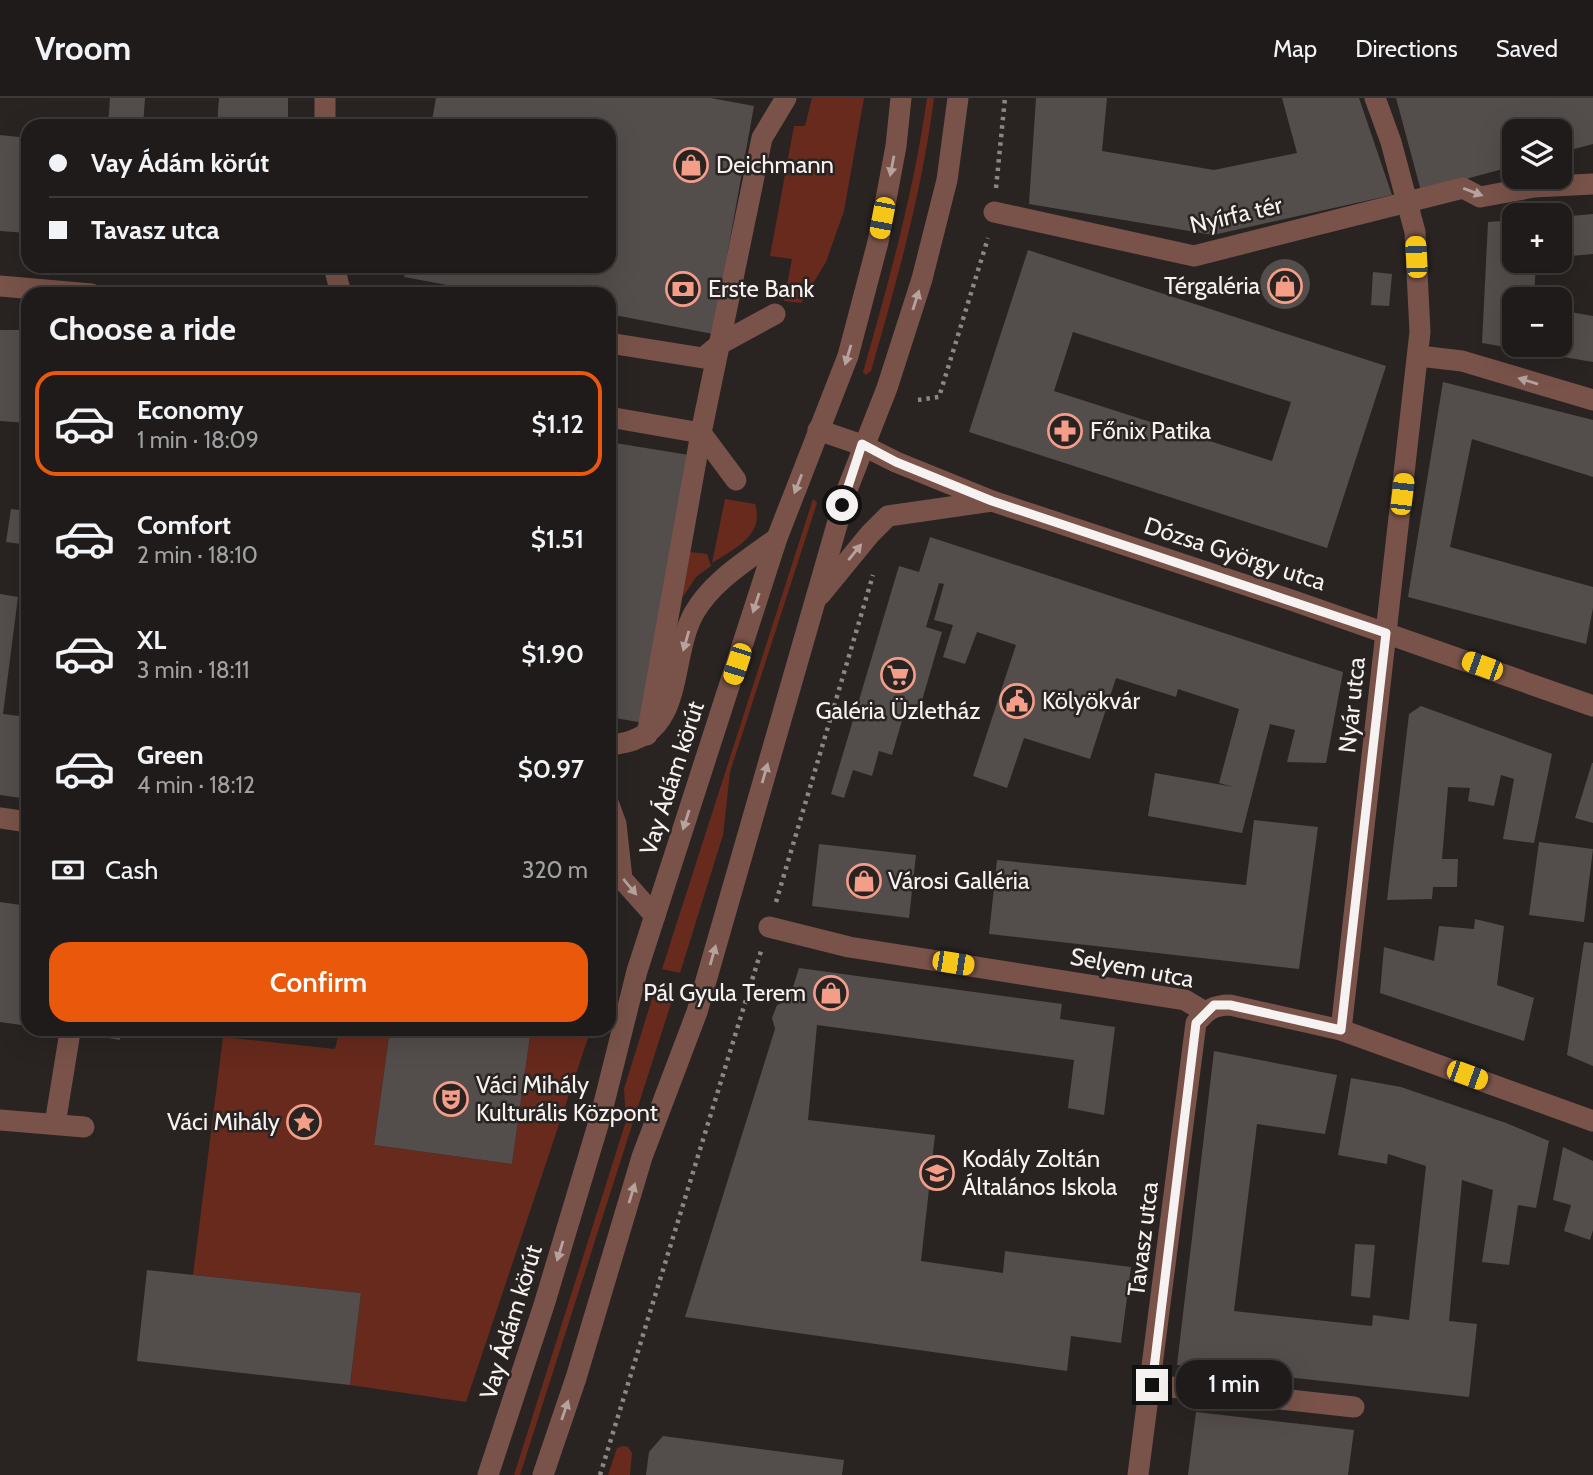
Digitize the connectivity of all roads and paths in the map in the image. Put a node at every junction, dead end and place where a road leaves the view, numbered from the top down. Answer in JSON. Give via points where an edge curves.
{"nodes":[{"id":1,"x":325,"y":98,"type":"edge"},
{"id":2,"x":786,"y":98,"type":"edge"},
{"id":3,"x":901,"y":98,"type":"edge"},
{"id":4,"x":958,"y":98,"type":"edge"},
{"id":5,"x":1005,"y":98,"type":"edge"},
{"id":6,"x":1375,"y":98,"type":"edge"},
{"id":7,"x":325,"y":119,"type":"edge"},
{"id":8,"x":1593,"y":184,"type":"edge"},
{"id":9,"x":1407,"y":200,"type":"junction"},
{"id":10,"x":994,"y":212,"type":"junction"},
{"id":11,"x":0,"y":286,"type":"edge"},
{"id":12,"x":21,"y":288,"type":"edge"},
{"id":13,"x":775,"y":314,"type":"dead end"},
{"id":14,"x":616,"y":344,"type":"edge"},
{"id":15,"x":720,"y":344,"type":"junction"},
{"id":16,"x":1419,"y":356,"type":"junction"},
{"id":17,"x":918,"y":400,"type":"dead end"},
{"id":18,"x":1593,"y":400,"type":"edge"},
{"id":19,"x":616,"y":418,"type":"edge"},
{"id":20,"x":818,"y":430,"type":"junction"},
{"id":21,"x":701,"y":433,"type":"junction"},
{"id":22,"x":862,"y":444,"type":"junction"},
{"id":23,"x":736,"y":480,"type":"dead end"},
{"id":24,"x":992,"y":501,"type":"junction"},
{"id":25,"x":777,"y":538,"type":"junction"},
{"id":26,"x":867,"y":590,"type":"dead end"},
{"id":27,"x":812,"y":605,"type":"junction"},
{"id":28,"x":1386,"y":633,"type":"junction"},
{"id":29,"x":1593,"y":706,"type":"edge"},
{"id":30,"x":647,"y":735,"type":"junction"},
{"id":31,"x":616,"y":744,"type":"edge"},
{"id":32,"x":0,"y":818,"type":"edge"},
{"id":33,"x":21,"y":821,"type":"edge"},
{"id":34,"x":616,"y":824,"type":"edge"},
{"id":35,"x":655,"y":916,"type":"junction"},
{"id":36,"x":769,"y":927,"type":"junction"},
{"id":37,"x":1205,"y":1012,"type":"junction"},
{"id":38,"x":1341,"y":1030,"type":"junction"},
{"id":39,"x":69,"y":1036,"type":"edge"},
{"id":40,"x":0,"y":1120,"type":"edge"},
{"id":41,"x":1593,"y":1121,"type":"edge"},
{"id":42,"x":55,"y":1124,"type":"junction"},
{"id":43,"x":84,"y":1127,"type":"dead end"},
{"id":44,"x":1152,"y":1385,"type":"junction"},
{"id":45,"x":1354,"y":1407,"type":"dead end"},
{"id":46,"x":488,"y":1475,"type":"edge"},
{"id":47,"x":543,"y":1475,"type":"edge"},
{"id":48,"x":600,"y":1475,"type":"edge"},
{"id":49,"x":1138,"y":1475,"type":"edge"}],
"edges":[{"from":1,"to":7,"type":"street"},
{"from":2,"to":15,"type":"street","via":[[762,138]]},
{"from":3,"to":20,"type":"street","name":"Vay Ádám körút","one_way":true,"via":[[878,242],[848,356]]},
{"from":22,"to":4,"type":"street","one_way":true,"via":[[887,388],[922,279],[947,180]]},
{"from":5,"to":10,"type":"path"},
{"from":6,"to":9,"type":"street","name":"Nyár utca"},
{"from":9,"to":8,"type":"street","name":"Nyírfa tér","one_way":true,"via":[[1462,187],[1480,197],[1534,187]]},
{"from":9,"to":10,"type":"street","name":"Nyírfa tér","via":[[1194,256]]},
{"from":9,"to":16,"type":"street","name":"Nyár utca","via":[[1415,232]]},
{"from":10,"to":17,"type":"path","via":[[939,397]]},
{"from":11,"to":12,"type":"street"},
{"from":13,"to":15,"type":"street"},
{"from":14,"to":15,"type":"street","via":[[703,358]]},
{"from":15,"to":21,"type":"street"},
{"from":18,"to":16,"type":"street","one_way":true,"via":[[1462,361]]},
{"from":16,"to":28,"type":"street","name":"Nyár utca"},
{"from":19,"to":21,"type":"street"},
{"from":20,"to":22,"type":"street","name":"Dózsa György utca"},
{"from":20,"to":25,"type":"street","name":"Vay Ádám körút","one_way":true},
{"from":21,"to":23,"type":"street"},
{"from":21,"to":30,"type":"street"},
{"from":22,"to":24,"type":"street","name":"Dózsa György utca"},
{"from":22,"to":27,"type":"street"},
{"from":27,"to":24,"type":"street","one_way":true,"via":[[888,516]]},
{"from":24,"to":28,"type":"street","name":"Dózsa György utca"},
{"from":25,"to":30,"type":"street","one_way":true,"via":[[717,583],[693,614],[668,706]]},
{"from":25,"to":35,"type":"street","name":"Vay Ádám körút","one_way":true},
{"from":26,"to":36,"type":"path"},
{"from":47,"to":27,"type":"street","one_way":true,"via":[[642,1157],[697,1012]]},
{"from":28,"to":29,"type":"street","name":"Dózsa György utca"},
{"from":28,"to":38,"type":"street","name":"Nyár utca"},
{"from":30,"to":31,"type":"street"},
{"from":32,"to":33,"type":"street"},
{"from":34,"to":35,"type":"street","one_way":true,"via":[[622,879]]},
{"from":35,"to":46,"type":"street","name":"Vay Ádám körút","one_way":true,"via":[[601,1115]]},
{"from":36,"to":37,"type":"street","name":"Selyem utca","via":[[849,947],[1185,1000]]},
{"from":36,"to":48,"type":"path"},
{"from":37,"to":38,"type":"street","name":"Selyem utca","via":[[1214,1005],[1230,1005]]},
{"from":37,"to":44,"type":"street","name":"Tavasz utca","via":[[1196,1023]]},
{"from":38,"to":41,"type":"street","name":"Selyem utca"},
{"from":39,"to":42,"type":"street"},
{"from":40,"to":42,"type":"street"},
{"from":42,"to":43,"type":"street"},
{"from":44,"to":45,"type":"street"},
{"from":44,"to":49,"type":"street","name":"Tavasz utca"}]}
